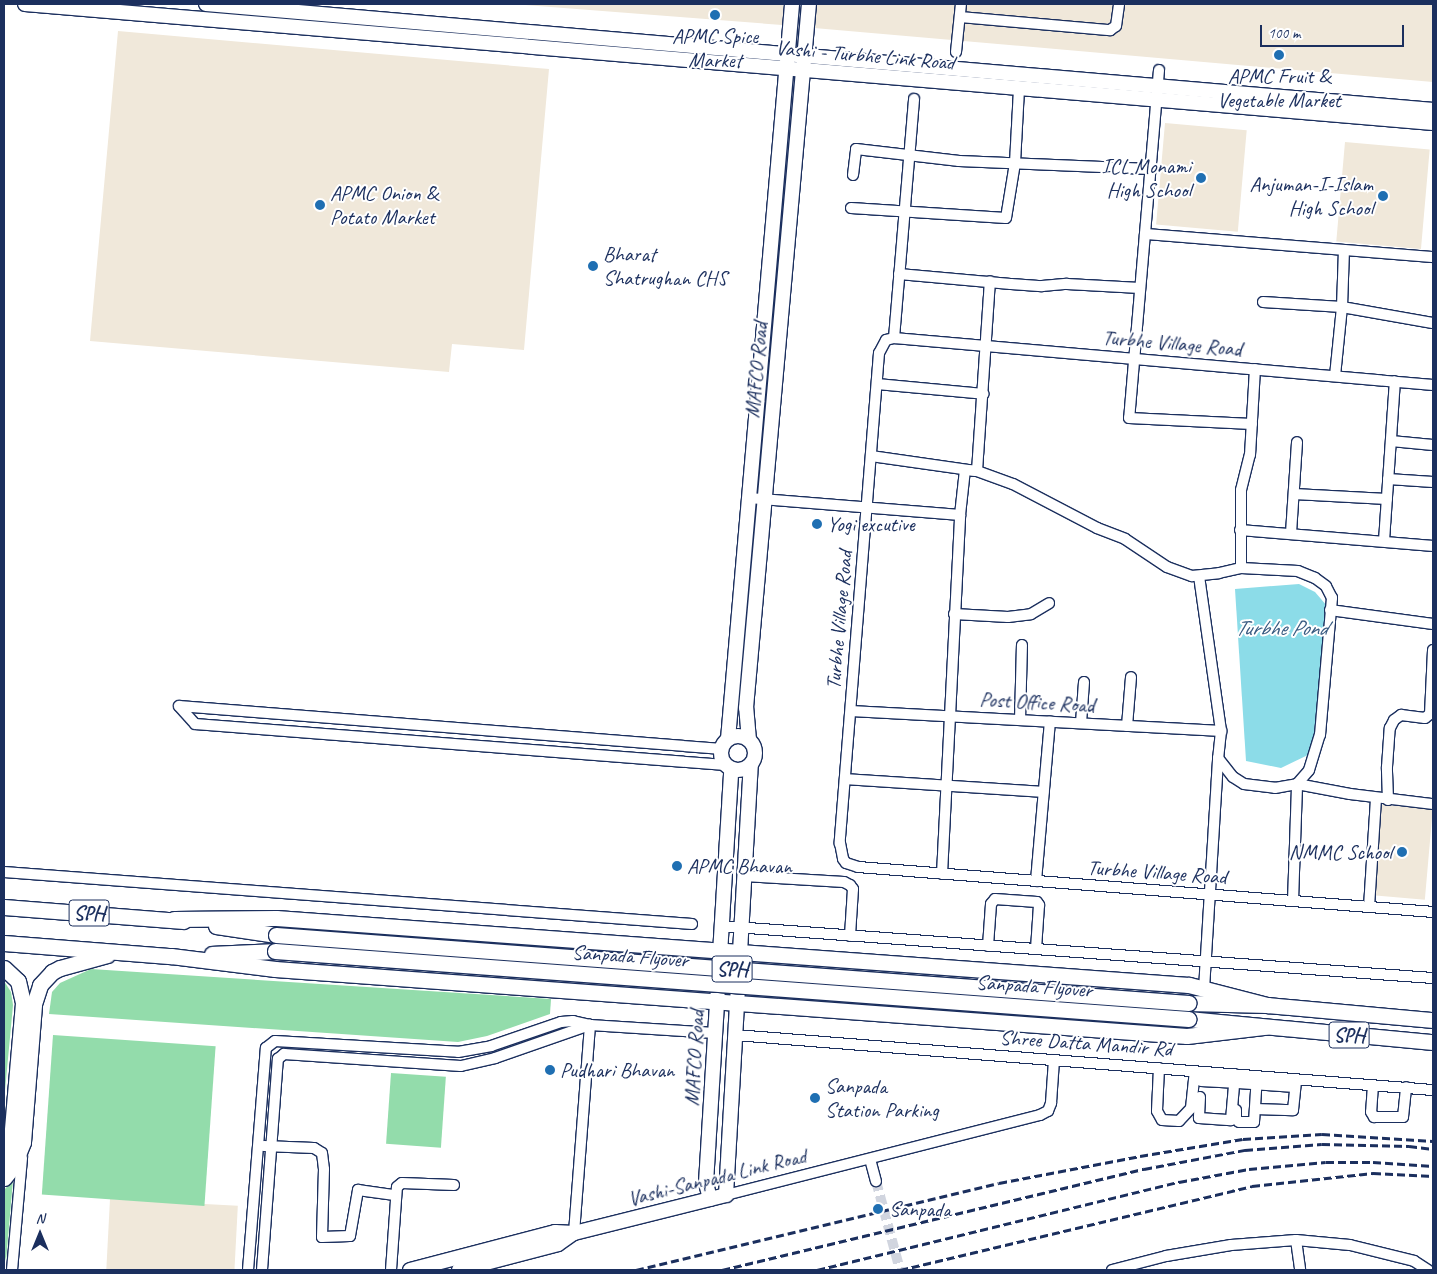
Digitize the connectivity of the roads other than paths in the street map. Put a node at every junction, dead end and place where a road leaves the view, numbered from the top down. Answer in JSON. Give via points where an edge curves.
{"nodes":[{"id":1,"x":25,"y":4,"type":"edge"},
{"id":2,"x":206,"y":4,"type":"edge"},
{"id":3,"x":792,"y":4,"type":"edge"},
{"id":4,"x":809,"y":4,"type":"edge"},
{"id":5,"x":961,"y":4,"type":"edge"},
{"id":6,"x":1120,"y":4,"type":"edge"},
{"id":7,"x":103,"y":6,"type":"edge"},
{"id":8,"x":960,"y":17,"type":"junction"},
{"id":9,"x":566,"y":35,"type":"junction"},
{"id":10,"x":564,"y":50,"type":"junction"},
{"id":11,"x":956,"y":52,"type":"dead end"},
{"id":12,"x":787,"y":61,"type":"junction"},
{"id":13,"x":804,"y":63,"type":"junction"},
{"id":14,"x":1158,"y":70,"type":"dead end"},
{"id":15,"x":1019,"y":88,"type":"junction"},
{"id":16,"x":1157,"y":93,"type":"junction"},
{"id":17,"x":914,"y":99,"type":"dead end"},
{"id":18,"x":1433,"y":110,"type":"edge"},
{"id":19,"x":1433,"y":123,"type":"edge"},
{"id":20,"x":910,"y":156,"type":"junction"},
{"id":21,"x":1015,"y":163,"type":"junction"},
{"id":22,"x":1150,"y":169,"type":"junction"},
{"id":23,"x":854,"y":175,"type":"dead end"},
{"id":24,"x":851,"y":208,"type":"dead end"},
{"id":25,"x":904,"y":211,"type":"junction"},
{"id":26,"x":1145,"y":234,"type":"junction"},
{"id":27,"x":1344,"y":250,"type":"junction"},
{"id":28,"x":1433,"y":257,"type":"edge"},
{"id":29,"x":899,"y":274,"type":"junction"},
{"id":30,"x":990,"y":281,"type":"junction"},
{"id":31,"x":1140,"y":288,"type":"junction"},
{"id":32,"x":1264,"y":302,"type":"dead end"},
{"id":33,"x":1342,"y":307,"type":"junction"},
{"id":34,"x":1433,"y":323,"type":"edge"},
{"id":35,"x":763,"y":338,"type":"junction"},
{"id":36,"x":894,"y":338,"type":"junction"},
{"id":37,"x":779,"y":339,"type":"junction"},
{"id":38,"x":987,"y":346,"type":"junction"},
{"id":39,"x":1134,"y":358,"type":"junction"},
{"id":40,"x":1255,"y":369,"type":"junction"},
{"id":41,"x":1336,"y":376,"type":"junction"},
{"id":42,"x":1395,"y":381,"type":"junction"},
{"id":43,"x":877,"y":384,"type":"junction"},
{"id":44,"x":1433,"y":384,"type":"edge"},
{"id":45,"x":984,"y":394,"type":"junction"},
{"id":46,"x":1252,"y":424,"type":"junction"},
{"id":47,"x":1391,"y":441,"type":"junction"},
{"id":48,"x":1297,"y":442,"type":"dead end"},
{"id":49,"x":1433,"y":445,"type":"edge"},
{"id":50,"x":871,"y":456,"type":"junction"},
{"id":51,"x":976,"y":471,"type":"junction"},
{"id":52,"x":1388,"y":479,"type":"junction"},
{"id":53,"x":1433,"y":482,"type":"edge"},
{"id":54,"x":1294,"y":494,"type":"junction"},
{"id":55,"x":749,"y":498,"type":"junction"},
{"id":56,"x":765,"y":499,"type":"junction"},
{"id":57,"x":1387,"y":499,"type":"junction"},
{"id":58,"x":867,"y":507,"type":"junction"},
{"id":59,"x":748,"y":512,"type":"junction"},
{"id":60,"x":764,"y":514,"type":"junction"},
{"id":61,"x":960,"y":515,"type":"junction"},
{"id":62,"x":1240,"y":530,"type":"junction"},
{"id":63,"x":1291,"y":533,"type":"junction"},
{"id":64,"x":1384,"y":542,"type":"junction"},
{"id":65,"x":1433,"y":546,"type":"edge"},
{"id":66,"x":1241,"y":568,"type":"junction"},
{"id":67,"x":1199,"y":576,"type":"junction"},
{"id":68,"x":1049,"y":602,"type":"dead end"},
{"id":69,"x":1330,"y":610,"type":"junction"},
{"id":70,"x":954,"y":614,"type":"junction"},
{"id":71,"x":1433,"y":624,"type":"edge"},
{"id":72,"x":1022,"y":645,"type":"dead end"},
{"id":73,"x":1433,"y":650,"type":"edge"},
{"id":74,"x":1131,"y":677,"type":"dead end"},
{"id":75,"x":1084,"y":682,"type":"dead end"},
{"id":76,"x":851,"y":711,"type":"junction"},
{"id":77,"x":951,"y":716,"type":"junction"},
{"id":78,"x":1020,"y":720,"type":"junction"},
{"id":79,"x":1050,"y":722,"type":"junction"},
{"id":80,"x":1081,"y":723,"type":"junction"},
{"id":81,"x":1126,"y":726,"type":"junction"},
{"id":82,"x":1220,"y":730,"type":"junction"},
{"id":83,"x":749,"y":740,"type":"junction"},
{"id":84,"x":725,"y":744,"type":"junction"},
{"id":85,"x":1218,"y":758,"type":"junction"},
{"id":86,"x":751,"y":765,"type":"junction"},
{"id":87,"x":728,"y":767,"type":"junction"},
{"id":88,"x":845,"y":779,"type":"junction"},
{"id":89,"x":1297,"y":784,"type":"junction"},
{"id":90,"x":948,"y":787,"type":"junction"},
{"id":91,"x":1044,"y":792,"type":"junction"},
{"id":92,"x":1376,"y":798,"type":"junction"},
{"id":93,"x":1388,"y":800,"type":"junction"},
{"id":94,"x":1433,"y":804,"type":"edge"},
{"id":95,"x":4,"y":872,"type":"edge"},
{"id":96,"x":942,"y":874,"type":"junction"},
{"id":97,"x":744,"y":876,"type":"junction"},
{"id":98,"x":1036,"y":881,"type":"junction"},
{"id":99,"x":1210,"y":895,"type":"junction"},
{"id":100,"x":1293,"y":901,"type":"junction"},
{"id":101,"x":4,"y":907,"type":"edge"},
{"id":102,"x":1370,"y":907,"type":"junction"},
{"id":103,"x":1433,"y":912,"type":"edge"},
{"id":104,"x":174,"y":919,"type":"junction"},
{"id":105,"x":692,"y":924,"type":"dead end"},
{"id":106,"x":722,"y":926,"type":"junction"},
{"id":107,"x":741,"y":928,"type":"junction"},
{"id":108,"x":850,"y":936,"type":"junction"},
{"id":109,"x":4,"y":943,"type":"edge"},
{"id":110,"x":640,"y":944,"type":"junction"},
{"id":111,"x":988,"y":946,"type":"junction"},
{"id":112,"x":1036,"y":949,"type":"junction"},
{"id":113,"x":720,"y":950,"type":"junction"},
{"id":114,"x":121,"y":952,"type":"junction"},
{"id":115,"x":740,"y":952,"type":"junction"},
{"id":116,"x":171,"y":956,"type":"junction"},
{"id":117,"x":1206,"y":961,"type":"junction"},
{"id":118,"x":4,"y":968,"type":"edge"},
{"id":119,"x":1433,"y":978,"type":"edge"},
{"id":120,"x":1204,"y":989,"type":"junction"},
{"id":121,"x":636,"y":996,"type":"junction"},
{"id":122,"x":717,"y":1002,"type":"junction"},
{"id":123,"x":737,"y":1003,"type":"junction"},
{"id":124,"x":1267,"y":1005,"type":"junction"},
{"id":125,"x":1433,"y":1020,"type":"edge"},
{"id":126,"x":590,"y":1025,"type":"junction"},
{"id":127,"x":1265,"y":1027,"type":"junction"},
{"id":128,"x":715,"y":1034,"type":"junction"},
{"id":129,"x":735,"y":1035,"type":"junction"},
{"id":130,"x":1433,"y":1042,"type":"edge"},
{"id":131,"x":1054,"y":1060,"type":"junction"},
{"id":132,"x":1158,"y":1068,"type":"junction"},
{"id":133,"x":1199,"y":1074,"type":"junction"},
{"id":134,"x":1236,"y":1079,"type":"junction"},
{"id":135,"x":1257,"y":1080,"type":"junction"},
{"id":136,"x":1296,"y":1083,"type":"junction"},
{"id":137,"x":1373,"y":1085,"type":"junction"},
{"id":138,"x":1406,"y":1087,"type":"junction"},
{"id":139,"x":1433,"y":1090,"type":"edge"},
{"id":140,"x":1255,"y":1109,"type":"junction"},
{"id":141,"x":17,"y":1142,"type":"junction"},
{"id":142,"x":258,"y":1145,"type":"junction"},
{"id":143,"x":270,"y":1146,"type":"junction"},
{"id":144,"x":4,"y":1159,"type":"edge"},
{"id":145,"x":870,"y":1159,"type":"junction"},
{"id":146,"x":4,"y":1178,"type":"edge"},
{"id":147,"x":876,"y":1181,"type":"tunnel mouth"},
{"id":148,"x":454,"y":1185,"type":"dead end"},
{"id":149,"x":395,"y":1195,"type":"junction"},
{"id":150,"x":726,"y":1195,"type":"junction"},
{"id":151,"x":710,"y":1199,"type":"junction"},
{"id":152,"x":574,"y":1233,"type":"junction"},
{"id":153,"x":1296,"y":1240,"type":"junction"},
{"id":154,"x":12,"y":1270,"type":"edge"},
{"id":155,"x":248,"y":1270,"type":"edge"},
{"id":156,"x":262,"y":1270,"type":"edge"},
{"id":157,"x":391,"y":1270,"type":"edge"},
{"id":158,"x":410,"y":1270,"type":"edge"},
{"id":159,"x":459,"y":1270,"type":"edge"},
{"id":160,"x":1112,"y":1270,"type":"edge"},
{"id":161,"x":1300,"y":1270,"type":"edge"},
{"id":162,"x":1428,"y":1270,"type":"edge"}],
"edges":[{"from":1,"to":7,"type":"main road","name":"Vashi - Turbhe Link Road"},
{"from":2,"to":9,"type":"main road","name":"Vashi - Turbhe Link Road"},
{"from":3,"to":12,"type":"main road","name":"MAFCO Road"},
{"from":4,"to":13,"type":"main road","name":"MAFCO Road"},
{"from":5,"to":8,"type":"street"},
{"from":6,"to":8,"type":"street","via":[[1116,26],[1110,30]]},
{"from":7,"to":10,"type":"main road","name":"Vashi - Turbhe Link Road"},
{"from":8,"to":11,"type":"street"},
{"from":9,"to":10,"type":"street"},
{"from":9,"to":12,"type":"main road","name":"Vashi - Turbhe Link Road"},
{"from":10,"to":12,"type":"main road","name":"Vashi - Turbhe Link Road"},
{"from":12,"to":13,"type":"main road","name":"Vashi - Turbhe Link Road"},
{"from":12,"to":35,"type":"main road","name":"MAFCO Road"},
{"from":13,"to":15,"type":"main road","name":"Vashi - Turbhe Link Road"},
{"from":13,"to":16,"type":"main road","name":"Vashi - Turbhe Link Road"},
{"from":13,"to":37,"type":"main road","name":"MAFCO Road"},
{"from":14,"to":16,"type":"street"},
{"from":15,"to":16,"type":"main road","name":"Vashi - Turbhe Link Road"},
{"from":15,"to":21,"type":"street"},
{"from":16,"to":18,"type":"main road","name":"Vashi - Turbhe Link Road"},
{"from":16,"to":19,"type":"main road","name":"Vashi - Turbhe Link Road"},
{"from":16,"to":22,"type":"street"},
{"from":17,"to":20,"type":"street"},
{"from":20,"to":21,"type":"street"},
{"from":20,"to":23,"type":"street","via":[[856,149]]},
{"from":20,"to":25,"type":"street"},
{"from":21,"to":22,"type":"street"},
{"from":21,"to":25,"type":"street","via":[[1006,218]]},
{"from":22,"to":26,"type":"street"},
{"from":24,"to":25,"type":"street"},
{"from":25,"to":29,"type":"street"},
{"from":26,"to":27,"type":"street"},
{"from":26,"to":31,"type":"street"},
{"from":27,"to":28,"type":"street"},
{"from":27,"to":33,"type":"street"},
{"from":29,"to":30,"type":"street"},
{"from":29,"to":36,"type":"street"},
{"from":30,"to":31,"type":"street","via":[[1042,286],[1067,284]]},
{"from":30,"to":38,"type":"street"},
{"from":31,"to":39,"type":"street"},
{"from":32,"to":33,"type":"street"},
{"from":33,"to":34,"type":"street"},
{"from":33,"to":41,"type":"street"},
{"from":35,"to":37,"type":"street"},
{"from":35,"to":55,"type":"main road","name":"MAFCO Road"},
{"from":36,"to":38,"type":"street","name":"Turbhe Village Road"},
{"from":36,"to":43,"type":"street","name":"Turbhe Village Road","via":[[881,346]]},
{"from":37,"to":56,"type":"main road","name":"MAFCO Road"},
{"from":38,"to":39,"type":"street","name":"Turbhe Village Road"},
{"from":38,"to":45,"type":"street"},
{"from":39,"to":40,"type":"street","name":"Turbhe Village Road"},
{"from":39,"to":46,"type":"street","via":[[1129,418]]},
{"from":40,"to":41,"type":"street","name":"Turbhe Village Road"},
{"from":40,"to":46,"type":"street"},
{"from":41,"to":42,"type":"street","name":"Turbhe Village Road"},
{"from":42,"to":44,"type":"street","name":"Turbhe Village Road"},
{"from":42,"to":47,"type":"street"},
{"from":43,"to":45,"type":"street"},
{"from":43,"to":50,"type":"street","name":"Turbhe Village Road"},
{"from":45,"to":51,"type":"street"},
{"from":46,"to":62,"type":"street","via":[[1250,455],[1241,490]]},
{"from":47,"to":49,"type":"street"},
{"from":47,"to":52,"type":"street"},
{"from":48,"to":54,"type":"street"},
{"from":50,"to":51,"type":"street"},
{"from":50,"to":58,"type":"street","name":"Turbhe Village Road"},
{"from":51,"to":61,"type":"street","via":[[965,470]]},
{"from":51,"to":67,"type":"street","via":[[1013,484],[1126,539],[1167,567]]},
{"from":52,"to":53,"type":"street"},
{"from":52,"to":57,"type":"street"},
{"from":54,"to":57,"type":"street"},
{"from":54,"to":63,"type":"street"},
{"from":55,"to":56,"type":"street"},
{"from":55,"to":59,"type":"main road","name":"MAFCO Road"},
{"from":56,"to":58,"type":"street"},
{"from":56,"to":60,"type":"main road","name":"MAFCO Road"},
{"from":57,"to":64,"type":"street"},
{"from":58,"to":61,"type":"street"},
{"from":58,"to":76,"type":"street","name":"Turbhe Village Road"},
{"from":59,"to":60,"type":"street"},
{"from":59,"to":84,"type":"main road","name":"MAFCO Road"},
{"from":60,"to":83,"type":"main road","name":"MAFCO Road","via":[[746,708]]},
{"from":61,"to":70,"type":"street"},
{"from":62,"to":63,"type":"street"},
{"from":62,"to":66,"type":"street"},
{"from":63,"to":64,"type":"street"},
{"from":64,"to":65,"type":"street"},
{"from":66,"to":67,"type":"street"},
{"from":66,"to":69,"type":"street","via":[[1298,571],[1315,578],[1326,586],[1332,598]]},
{"from":67,"to":82,"type":"street"},
{"from":68,"to":70,"type":"street","via":[[1031,614],[1008,617]]},
{"from":69,"to":71,"type":"street"},
{"from":69,"to":89,"type":"street","via":[[1320,735],[1309,770]]},
{"from":70,"to":77,"type":"street"},
{"from":72,"to":78,"type":"street"},
{"from":73,"to":93,"type":"street","via":[[1430,714],[1425,718],[1401,715],[1390,728]]},
{"from":74,"to":81,"type":"street"},
{"from":75,"to":80,"type":"street"},
{"from":76,"to":77,"type":"street","name":"Post Office Road"},
{"from":76,"to":88,"type":"street","name":"Turbhe Village Road"},
{"from":77,"to":78,"type":"street","name":"Post Office Road"},
{"from":77,"to":90,"type":"street"},
{"from":78,"to":79,"type":"street","name":"Post Office Road"},
{"from":79,"to":80,"type":"street","name":"Post Office Road"},
{"from":79,"to":91,"type":"street"},
{"from":80,"to":81,"type":"street","name":"Post Office Road"},
{"from":81,"to":82,"type":"street","name":"Post Office Road"},
{"from":82,"to":85,"type":"street"},
{"from":83,"to":84,"type":"main road","via":[[739,736]]},
{"from":83,"to":86,"type":"main road","via":[[756,755]]},
{"from":84,"to":87,"type":"main road","via":[[722,760]]},
{"from":84,"to":87,"type":"street","via":[[179,706],[195,724]]},
{"from":85,"to":89,"type":"street","via":[[1233,778],[1244,784],[1275,788]]},
{"from":85,"to":99,"type":"street"},
{"from":86,"to":87,"type":"main road","via":[[741,770]]},
{"from":86,"to":97,"type":"main road","name":"MAFCO Road"},
{"from":87,"to":106,"type":"main road","name":"MAFCO Road"},
{"from":88,"to":90,"type":"street"},
{"from":88,"to":96,"type":"street","name":"Turbhe Village Road","via":[[840,843],[846,863],[858,867]]},
{"from":89,"to":92,"type":"street"},
{"from":89,"to":100,"type":"street"},
{"from":90,"to":91,"type":"street"},
{"from":90,"to":96,"type":"street"},
{"from":91,"to":98,"type":"street"},
{"from":92,"to":93,"type":"street"},
{"from":92,"to":102,"type":"street"},
{"from":93,"to":94,"type":"street"},
{"from":95,"to":105,"type":"street"},
{"from":96,"to":98,"type":"street","name":"Turbhe Village Road"},
{"from":97,"to":107,"type":"main road","name":"MAFCO Road"},
{"from":97,"to":108,"type":"street","via":[[850,885],[853,889]]},
{"from":98,"to":99,"type":"street","name":"Turbhe Village Road"},
{"from":99,"to":100,"type":"street","name":"Turbhe Village Road"},
{"from":99,"to":117,"type":"street"},
{"from":100,"to":102,"type":"street","name":"Turbhe Village Road"},
{"from":101,"to":104,"type":"highway","number":"SPH"},
{"from":102,"to":103,"type":"street","name":"Turbhe Village Road"},
{"from":104,"to":110,"type":"highway","via":[[276,918]]},
{"from":104,"to":124,"type":"highway","name":"Sanpada Flyover","number":"SPH","bridge":true,"via":[[276,935],[1188,1003]]},
{"from":106,"to":107,"type":"street"},
{"from":106,"to":113,"type":"main road","name":"MAFCO Road"},
{"from":107,"to":108,"type":"street"},
{"from":107,"to":115,"type":"main road","name":"MAFCO Road"},
{"from":108,"to":111,"type":"street"},
{"from":109,"to":114,"type":"highway","number":"SPH"},
{"from":110,"to":113,"type":"highway"},
{"from":110,"to":121,"type":"highway"},
{"from":111,"to":112,"type":"street"},
{"from":111,"to":112,"type":"street","via":[[991,904],[995,899],[1036,902],[1039,905]]},
{"from":112,"to":117,"type":"street"},
{"from":113,"to":115,"type":"highway"},
{"from":113,"to":122,"type":"main road","name":"MAFCO Road"},
{"from":114,"to":116,"type":"highway","number":"SPH"},
{"from":114,"to":141,"type":"highway","via":[[60,968],[40,986],[34,1004]]},
{"from":115,"to":120,"type":"highway","via":[[1189,985]]},
{"from":115,"to":123,"type":"main road","name":"MAFCO Road"},
{"from":116,"to":121,"type":"highway","via":[[275,969]]},
{"from":116,"to":127,"type":"highway","name":"Sanpada Flyover","number":"SPH","bridge":true,"via":[[275,951],[1188,1018]]},
{"from":117,"to":119,"type":"street"},
{"from":117,"to":120,"type":"street"},
{"from":118,"to":141,"type":"highway","via":[[18,980],[22,994]]},
{"from":120,"to":124,"type":"highway"},
{"from":121,"to":122,"type":"highway"},
{"from":122,"to":123,"type":"highway"},
{"from":122,"to":128,"type":"main road","name":"MAFCO Road"},
{"from":123,"to":127,"type":"highway","via":[[1186,1036]]},
{"from":123,"to":129,"type":"main road","name":"MAFCO Road"},
{"from":124,"to":125,"type":"highway","number":"SPH"},
{"from":126,"to":128,"type":"street"},
{"from":126,"to":142,"type":"street","via":[[561,1022],[491,1046],[458,1052],[275,1041],[266,1048]]},
{"from":126,"to":143,"type":"street","via":[[495,1058],[461,1066],[284,1054],[278,1059]]},
{"from":126,"to":152,"type":"street"},
{"from":127,"to":130,"type":"highway","number":"SPH"},
{"from":128,"to":151,"type":"main road","name":"MAFCO Road","via":[[706,1183]]},
{"from":129,"to":131,"type":"street","name":"Shree Datta Mandir Rd"},
{"from":129,"to":150,"type":"main road","name":"MAFCO Road"},
{"from":131,"to":132,"type":"street","name":"Shree Datta Mandir Rd"},
{"from":131,"to":145,"type":"street","name":"Vashi-Sanpada Link Road","via":[[1048,1111]]},
{"from":132,"to":133,"type":"street","name":"Shree Datta Mandir Rd"},
{"from":132,"to":133,"type":"street","via":[[1157,1111],[1162,1120],[1179,1121],[1191,1108]]},
{"from":133,"to":134,"type":"street","name":"Shree Datta Mandir Rd"},
{"from":133,"to":134,"type":"street","via":[[1199,1118],[1228,1121],[1232,1118]]},
{"from":134,"to":135,"type":"street","name":"Shree Datta Mandir Rd"},
{"from":134,"to":140,"type":"street","via":[[1238,1122],[1254,1122]]},
{"from":135,"to":136,"type":"street","name":"Shree Datta Mandir Rd"},
{"from":135,"to":140,"type":"street"},
{"from":136,"to":137,"type":"street","name":"Shree Datta Mandir Rd"},
{"from":136,"to":140,"type":"street","via":[[1292,1111]]},
{"from":137,"to":138,"type":"street","name":"Shree Datta Mandir Rd"},
{"from":137,"to":138,"type":"street","via":[[1371,1112],[1374,1117],[1403,1117]]},
{"from":138,"to":139,"type":"street","name":"Shree Datta Mandir Rd"},
{"from":141,"to":144,"type":"highway"},
{"from":141,"to":146,"type":"highway","via":[[13,1166]]},
{"from":141,"to":154,"type":"street"},
{"from":142,"to":143,"type":"street"},
{"from":142,"to":155,"type":"street"},
{"from":143,"to":149,"type":"street","via":[[314,1148],[322,1153],[322,1237],[350,1236],[358,1190]]},
{"from":143,"to":156,"type":"street"},
{"from":145,"to":147,"type":"street"},
{"from":145,"to":150,"type":"street","name":"Vashi-Sanpada Link Road"},
{"from":148,"to":149,"type":"street","via":[[402,1183]]},
{"from":149,"to":157,"type":"street"},
{"from":150,"to":151,"type":"main road","name":"Vashi-Sanpada Link Road"},
{"from":151,"to":152,"type":"main road","name":"Vashi-Sanpada Link Road"},
{"from":152,"to":158,"type":"main road","name":"Vashi-Sanpada Link Road","via":[[555,1232]]},
{"from":152,"to":159,"type":"main road","name":"Vashi-Sanpada Link Road","via":[[558,1244]]},
{"from":153,"to":160,"type":"street","via":[[1231,1245],[1166,1256]]},
{"from":153,"to":161,"type":"street"},
{"from":153,"to":162,"type":"street","via":[[1350,1245],[1414,1261]]}]}
